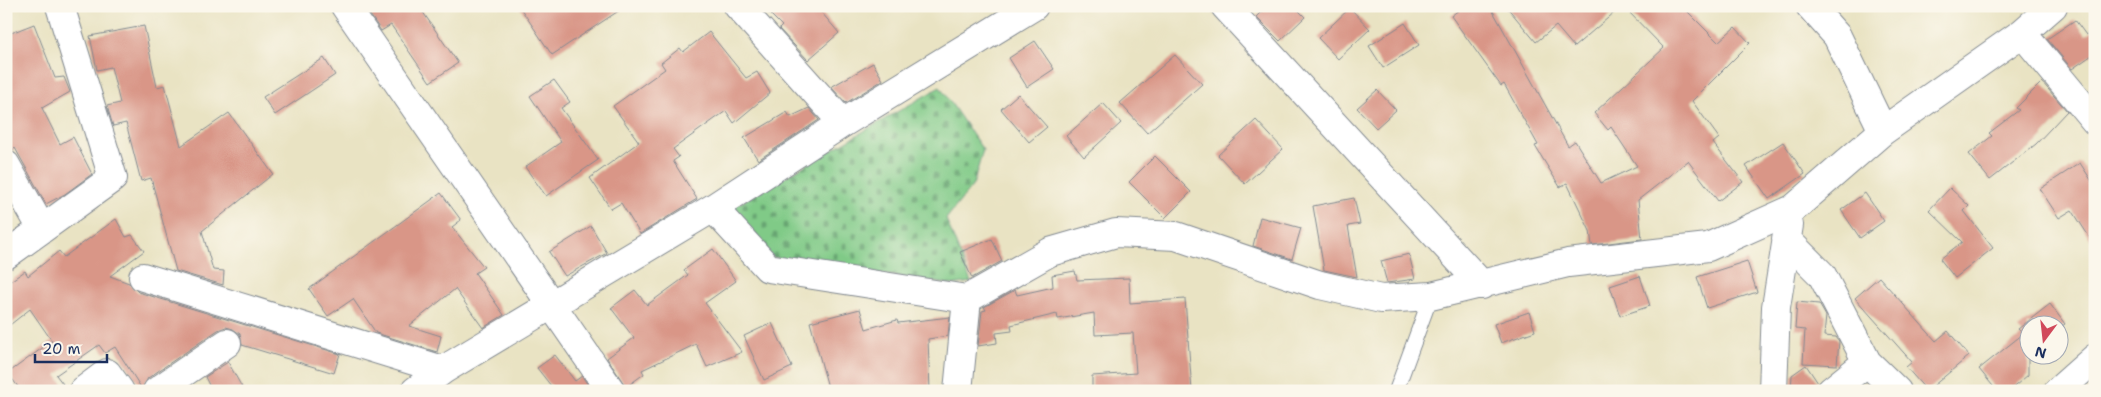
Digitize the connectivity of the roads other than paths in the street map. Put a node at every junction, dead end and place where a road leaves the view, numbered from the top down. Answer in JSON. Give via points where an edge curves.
{"nodes":[{"id":1,"x":60,"y":6,"type":"edge"},
{"id":2,"x":344,"y":6,"type":"edge"},
{"id":3,"x":738,"y":6,"type":"edge"},
{"id":4,"x":1034,"y":6,"type":"edge"},
{"id":5,"x":1225,"y":6,"type":"edge"},
{"id":6,"x":1810,"y":6,"type":"edge"},
{"id":7,"x":2053,"y":6,"type":"edge"},
{"id":8,"x":2022,"y":34,"type":"junction"},
{"id":9,"x":2095,"y":121,"type":"edge"},
{"id":10,"x":843,"y":124,"type":"junction"},
{"id":11,"x":1883,"y":131,"type":"junction"},
{"id":12,"x":6,"y":165,"type":"edge"},
{"id":13,"x":713,"y":208,"type":"junction"},
{"id":14,"x":1793,"y":209,"type":"junction"},
{"id":15,"x":42,"y":229,"type":"junction"},
{"id":16,"x":1786,"y":239,"type":"junction"},
{"id":17,"x":6,"y":255,"type":"edge"},
{"id":18,"x":143,"y":277,"type":"dead end"},
{"id":19,"x":1482,"y":285,"type":"junction"},
{"id":20,"x":1431,"y":296,"type":"junction"},
{"id":21,"x":967,"y":300,"type":"junction"},
{"id":22,"x":553,"y":305,"type":"junction"},
{"id":23,"x":227,"y":343,"type":"dead end"},
{"id":24,"x":2095,"y":358,"type":"edge"},
{"id":25,"x":1867,"y":362,"type":"junction"},
{"id":26,"x":442,"y":370,"type":"junction"},
{"id":27,"x":83,"y":391,"type":"edge"},
{"id":28,"x":120,"y":391,"type":"edge"},
{"id":29,"x":157,"y":391,"type":"edge"},
{"id":30,"x":415,"y":391,"type":"edge"},
{"id":31,"x":612,"y":391,"type":"edge"},
{"id":32,"x":958,"y":391,"type":"edge"},
{"id":33,"x":1396,"y":391,"type":"edge"},
{"id":34,"x":1773,"y":391,"type":"edge"},
{"id":35,"x":1831,"y":391,"type":"edge"},
{"id":36,"x":1897,"y":391,"type":"edge"},
{"id":37,"x":2058,"y":391,"type":"edge"}],
"edges":[{"from":1,"to":15,"type":"street","via":[[113,178]]},
{"from":2,"to":22,"type":"street"},
{"from":3,"to":10,"type":"street"},
{"from":4,"to":10,"type":"street"},
{"from":5,"to":19,"type":"street"},
{"from":6,"to":11,"type":"street","via":[[1837,36]]},
{"from":7,"to":8,"type":"street"},
{"from":8,"to":9,"type":"street"},
{"from":8,"to":11,"type":"street"},
{"from":10,"to":13,"type":"street"},
{"from":11,"to":14,"type":"street"},
{"from":12,"to":15,"type":"street"},
{"from":13,"to":21,"type":"street","via":[[768,268]]},
{"from":13,"to":22,"type":"street"},
{"from":14,"to":16,"type":"street"},
{"from":14,"to":19,"type":"street","via":[[1708,247],[1568,263]]},
{"from":15,"to":17,"type":"street"},
{"from":16,"to":25,"type":"street","via":[[1822,276]]},
{"from":16,"to":34,"type":"street","via":[[1776,307]]},
{"from":18,"to":26,"type":"street"},
{"from":19,"to":20,"type":"street"},
{"from":20,"to":21,"type":"street","via":[[1380,299],[1320,285],[1176,236],[1116,233],[1050,252]]},
{"from":20,"to":33,"type":"lane"},
{"from":21,"to":32,"type":"street"},
{"from":22,"to":26,"type":"street"},
{"from":22,"to":31,"type":"street"},
{"from":23,"to":29,"type":"street"},
{"from":24,"to":37,"type":"street"},
{"from":25,"to":35,"type":"street"},
{"from":25,"to":36,"type":"street"},
{"from":26,"to":30,"type":"street"},
{"from":27,"to":28,"type":"street","via":[[107,373]]}]}
